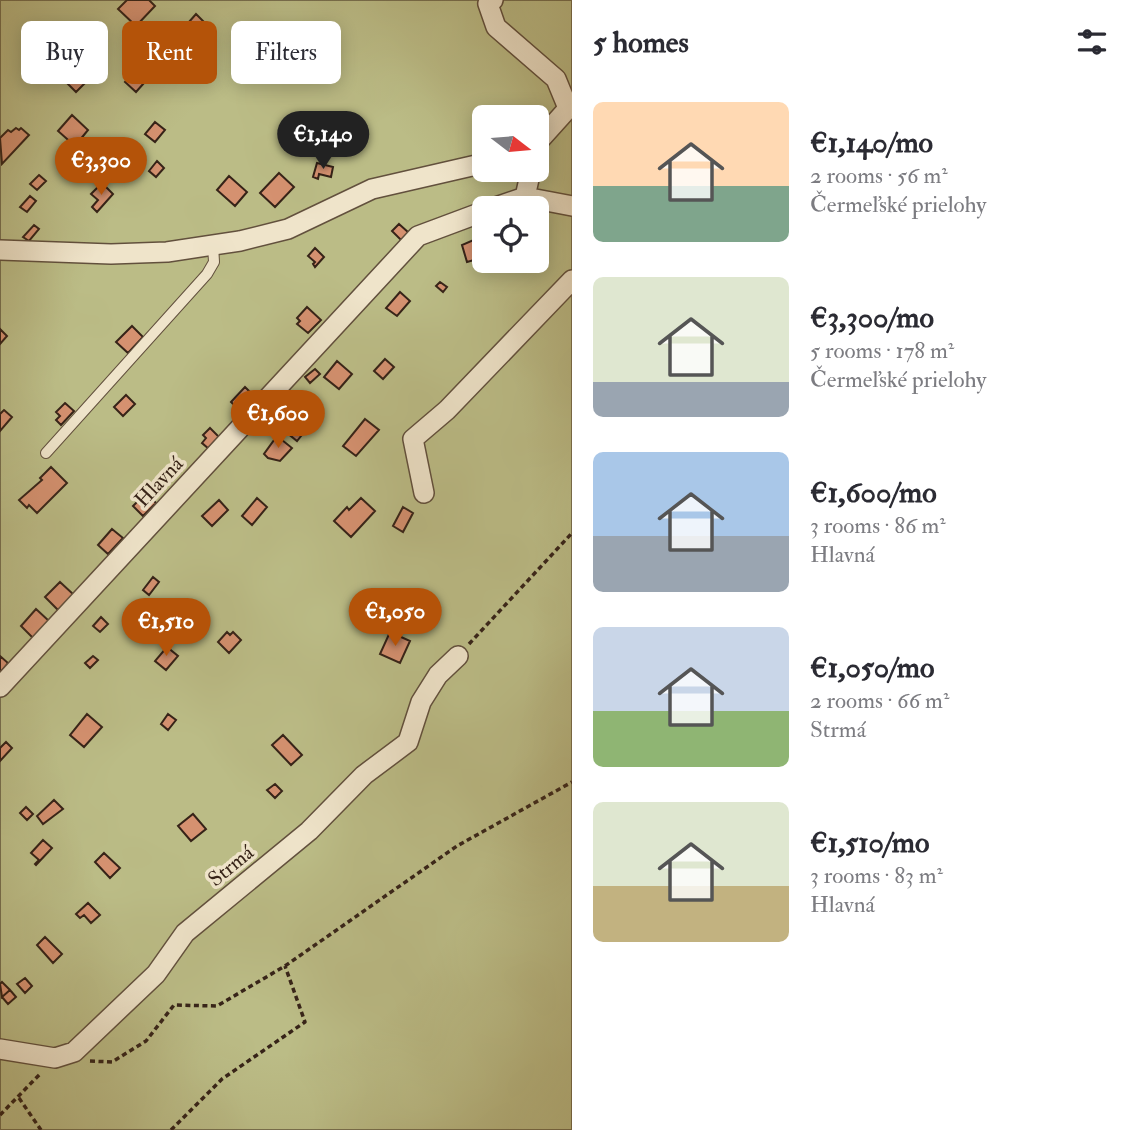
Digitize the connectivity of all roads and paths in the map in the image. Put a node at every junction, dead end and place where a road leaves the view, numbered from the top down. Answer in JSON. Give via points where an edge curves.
{"nodes":[{"id":1,"x":489,"y":1,"type":"edge"},
{"id":2,"x":570,"y":106,"type":"edge"},
{"id":3,"x":550,"y":128,"type":"edge"},
{"id":4,"x":472,"y":166,"type":"edge"},
{"id":5,"x":549,"y":202,"type":"edge"},
{"id":6,"x":572,"y":206,"type":"edge"},
{"id":7,"x":472,"y":216,"type":"edge"},
{"id":8,"x":213,"y":245,"type":"junction"},
{"id":9,"x":0,"y":250,"type":"edge"},
{"id":10,"x":572,"y":279,"type":"edge"},
{"id":11,"x":46,"y":453,"type":"dead end"},
{"id":12,"x":424,"y":494,"type":"dead end"},
{"id":13,"x":572,"y":533,"type":"edge"},
{"id":14,"x":458,"y":656,"type":"joint"},
{"id":15,"x":0,"y":687,"type":"edge"},
{"id":16,"x":572,"y":782,"type":"edge"},
{"id":17,"x":285,"y":966,"type":"junction"},
{"id":18,"x":0,"y":1049,"type":"edge"},
{"id":19,"x":55,"y":1058,"type":"junction"},
{"id":20,"x":89,"y":1060,"type":"dead end"},
{"id":21,"x":19,"y":1098,"type":"junction"},
{"id":22,"x":0,"y":1115,"type":"edge"},
{"id":23,"x":41,"y":1130,"type":"edge"},
{"id":24,"x":171,"y":1130,"type":"edge"}],
"edges":[{"from":1,"to":2,"type":"street","via":[[496,27],[556,79]]},
{"from":2,"to":3,"type":"street"},
{"from":4,"to":8,"type":"street","via":[[372,189],[288,229]]},
{"from":5,"to":6,"type":"street"},
{"from":7,"to":15,"type":"street","name":"Hlavná","via":[[418,236]]},
{"from":8,"to":9,"type":"street","via":[[111,254]]},
{"from":8,"to":11,"type":"lane","via":[[214,262],[207,274]]},
{"from":10,"to":12,"type":"street","via":[[447,410],[413,439]]},
{"from":13,"to":14,"type":"path"},
{"from":14,"to":19,"type":"street","name":"Strmá","via":[[438,675],[421,702],[408,743],[364,775],[309,831],[185,933],[156,974],[74,1052]]},
{"from":16,"to":17,"type":"path","via":[[457,846]]},
{"from":17,"to":20,"type":"path","via":[[217,1006],[174,1005],[146,1041],[112,1062]]},
{"from":17,"to":24,"type":"path","via":[[305,1022],[222,1079]]},
{"from":18,"to":19,"type":"street"},
{"from":19,"to":21,"type":"path"},
{"from":21,"to":22,"type":"path"},
{"from":21,"to":23,"type":"path"}]}
